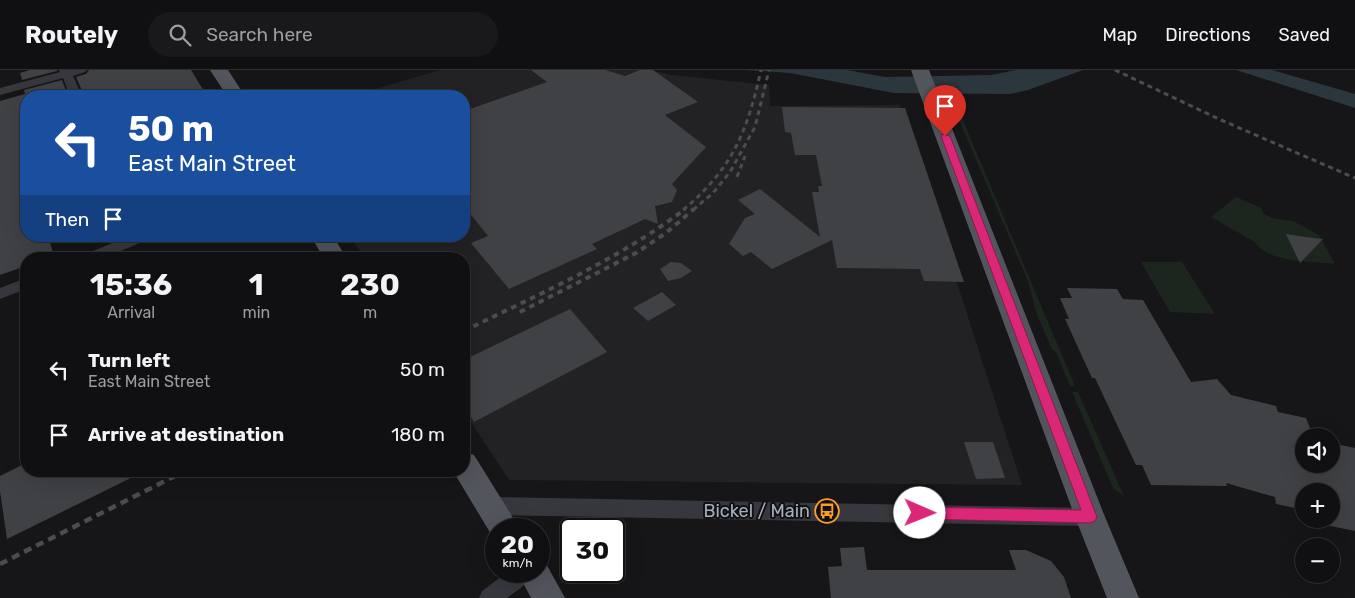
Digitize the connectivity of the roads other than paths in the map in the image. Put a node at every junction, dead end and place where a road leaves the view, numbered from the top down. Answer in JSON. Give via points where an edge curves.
{"nodes":[{"id":1,"x":81,"y":70,"type":"edge"},
{"id":2,"x":219,"y":70,"type":"edge"},
{"id":3,"x":920,"y":71,"type":"edge"},
{"id":4,"x":67,"y":72,"type":"edge"},
{"id":5,"x":74,"y":90,"type":"edge"},
{"id":6,"x":232,"y":90,"type":"edge"},
{"id":7,"x":0,"y":92,"type":"edge"},
{"id":8,"x":122,"y":242,"type":"edge"},
{"id":9,"x":102,"y":252,"type":"edge"},
{"id":10,"x":20,"y":286,"type":"edge"},
{"id":11,"x":0,"y":294,"type":"edge"},
{"id":12,"x":470,"y":474,"type":"edge"},
{"id":13,"x":1090,"y":517,"type":"junction"},
{"id":14,"x":498,"y":518,"type":"edge"},
{"id":15,"x":511,"y":583,"type":"edge"},
{"id":16,"x":540,"y":583,"type":"edge"},
{"id":17,"x":490,"y":598,"type":"edge"},
{"id":18,"x":549,"y":598,"type":"edge"},
{"id":19,"x":1123,"y":598,"type":"edge"}],
"edges":[{"from":1,"to":4,"type":"street"},
{"from":2,"to":6,"type":"main road"},
{"from":3,"to":13,"type":"main road"},
{"from":4,"to":5,"type":"street"},
{"from":4,"to":7,"type":"street"},
{"from":8,"to":9,"type":"street"},
{"from":10,"to":11,"type":"street"},
{"from":12,"to":14,"type":"main road"},
{"from":13,"to":14,"type":"street"},
{"from":13,"to":19,"type":"main road"},
{"from":15,"to":17,"type":"street"},
{"from":16,"to":18,"type":"main road"}]}
